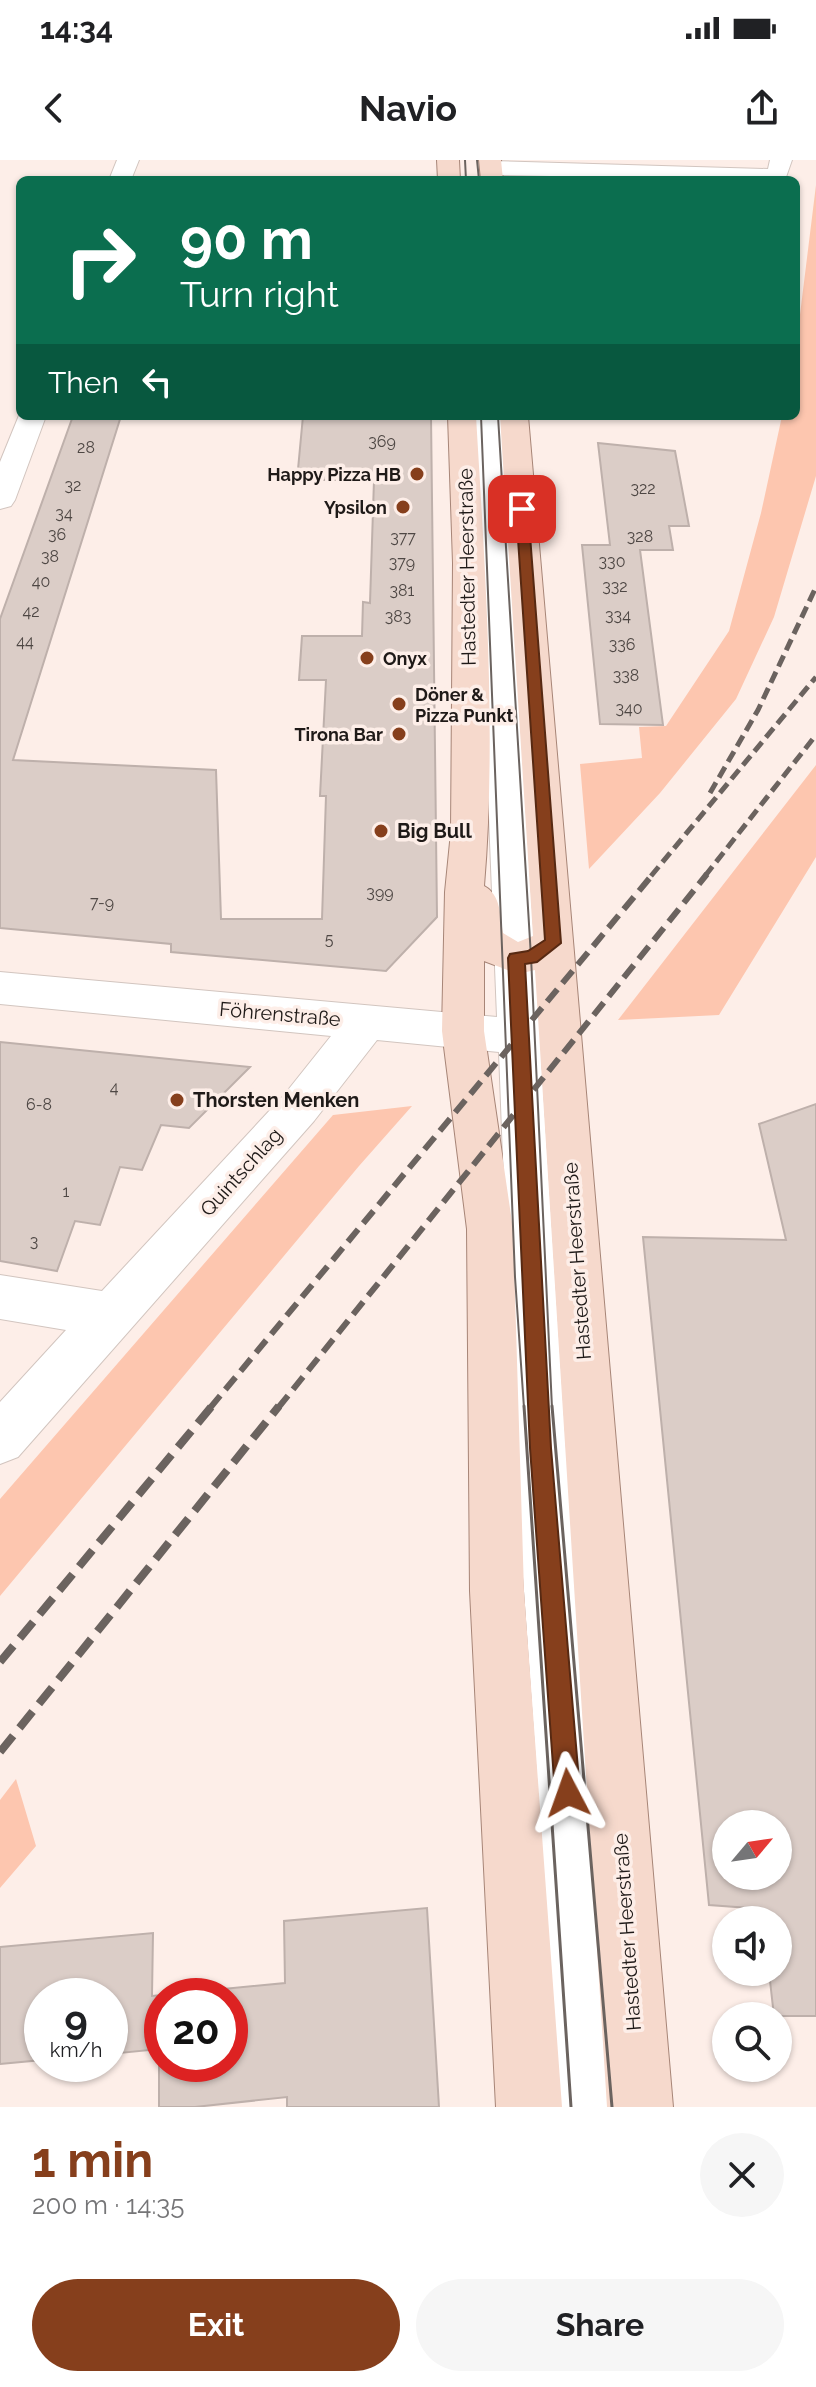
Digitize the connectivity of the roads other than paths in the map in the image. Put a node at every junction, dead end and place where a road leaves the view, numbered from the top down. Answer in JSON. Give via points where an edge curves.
{"nodes":[{"id":1,"x":781,"y":160,"type":"edge"},
{"id":2,"x":484,"y":170,"type":"edge"},
{"id":3,"x":30,"y":420,"type":"edge"},
{"id":4,"x":462,"y":420,"type":"edge"},
{"id":5,"x":487,"y":420,"type":"edge"},
{"id":6,"x":514,"y":420,"type":"edge"},
{"id":7,"x":0,"y":500,"type":"edge"},
{"id":8,"x":464,"y":892,"type":"junction"},
{"id":9,"x":535,"y":950,"type":"junction"},
{"id":10,"x":0,"y":988,"type":"edge"},
{"id":11,"x":366,"y":1023,"type":"junction"},
{"id":12,"x":463,"y":1031,"type":"junction"},
{"id":13,"x":540,"y":1039,"type":"junction"},
{"id":14,"x":0,"y":1297,"type":"edge"},
{"id":15,"x":111,"y":1315,"type":"junction"},
{"id":16,"x":0,"y":1439,"type":"edge"},
{"id":17,"x":529,"y":2107,"type":"edge"},
{"id":18,"x":593,"y":2107,"type":"edge"},
{"id":19,"x":640,"y":2107,"type":"edge"}],
"edges":[{"from":1,"to":2,"type":"street","via":[[777,176]]},
{"from":3,"to":7,"type":"street"},
{"from":4,"to":8,"type":"main road","name":"Hastedter Heerstraße","via":[[470,676],[470,863]]},
{"from":5,"to":9,"type":"street"},
{"from":6,"to":9,"type":"main road"},
{"from":8,"to":9,"type":"main road","via":[[479,902],[484,940],[503,956]]},
{"from":8,"to":12,"type":"main road","name":"Hastedter Heerstraße"},
{"from":9,"to":13,"type":"street"},
{"from":10,"to":11,"type":"street","name":"Föhrenstraße"},
{"from":11,"to":12,"type":"street","name":"Föhrenstraße"},
{"from":11,"to":15,"type":"street","name":"Quintschlag","via":[[299,1108]]},
{"from":12,"to":13,"type":"street","name":"Föhrenstraße"},
{"from":12,"to":17,"type":"main road","name":"Hastedter Heerstraße","via":[[490,1229],[497,1591]]},
{"from":13,"to":18,"type":"street","via":[[540,1448]]},
{"from":13,"to":19,"type":"main road","name":"Hastedter Heerstraße"},
{"from":14,"to":15,"type":"street"},
{"from":15,"to":16,"type":"street","name":"Quintschlag"}]}
